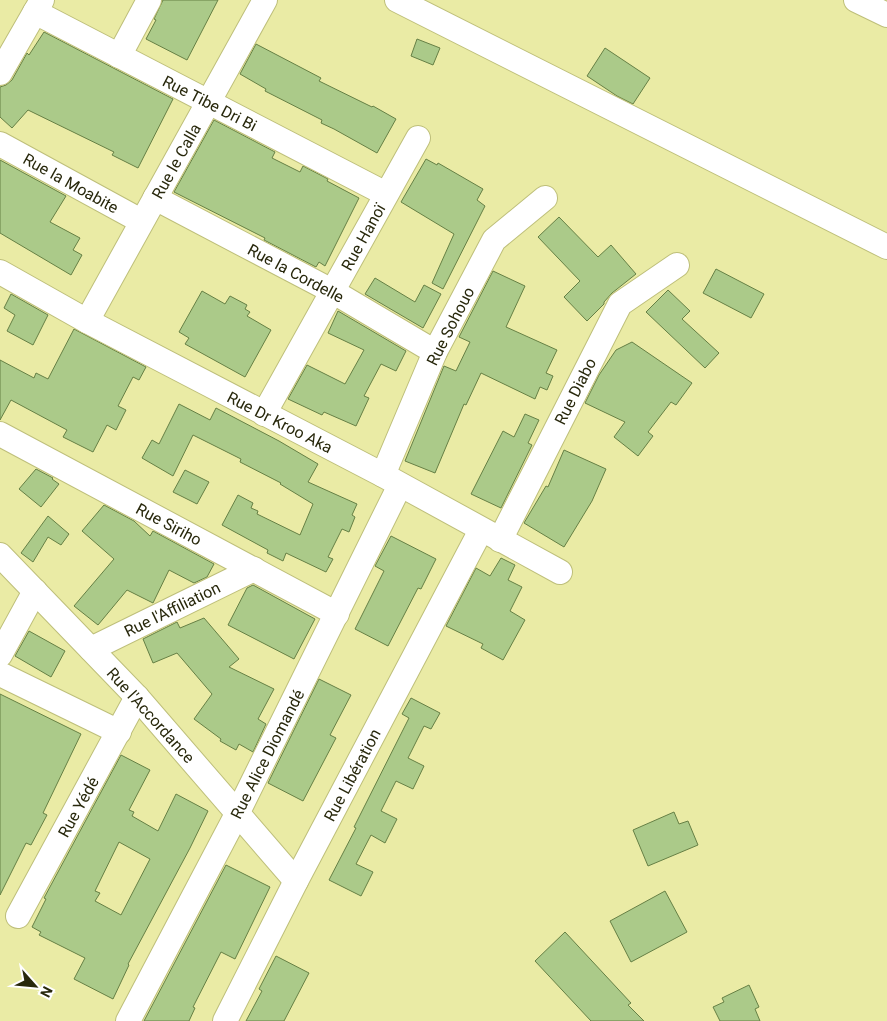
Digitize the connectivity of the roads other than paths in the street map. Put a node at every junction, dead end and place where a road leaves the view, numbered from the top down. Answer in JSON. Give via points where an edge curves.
{"nodes":[{"id":1,"x":149,"y":0,"type":"edge"},
{"id":2,"x":264,"y":0,"type":"edge"},
{"id":3,"x":397,"y":0,"type":"edge"},
{"id":4,"x":856,"y":0,"type":"edge"},
{"id":5,"x":38,"y":6,"type":"edge"},
{"id":6,"x":887,"y":16,"type":"edge"},
{"id":7,"x":119,"y":56,"type":"junction"},
{"id":8,"x":0,"y":73,"type":"edge"},
{"id":9,"x":209,"y":103,"type":"junction"},
{"id":10,"x":418,"y":138,"type":"dead end"},
{"id":11,"x":0,"y":144,"type":"edge"},
{"id":12,"x":386,"y":194,"type":"junction"},
{"id":13,"x":155,"y":198,"type":"junction"},
{"id":14,"x":545,"y":198,"type":"dead end"},
{"id":15,"x":141,"y":222,"type":"junction"},
{"id":16,"x":887,"y":247,"type":"edge"},
{"id":17,"x":677,"y":265,"type":"dead end"},
{"id":18,"x":0,"y":272,"type":"edge"},
{"id":19,"x":332,"y":291,"type":"junction"},
{"id":20,"x":87,"y":321,"type":"junction"},
{"id":21,"x":435,"y":352,"type":"junction"},
{"id":22,"x":264,"y":414,"type":"junction"},
{"id":23,"x":0,"y":434,"type":"edge"},
{"id":24,"x":391,"y":480,"type":"junction"},
{"id":25,"x":490,"y":535,"type":"junction"},
{"id":26,"x":0,"y":555,"type":"edge"},
{"id":27,"x":254,"y":569,"type":"junction"},
{"id":28,"x":560,"y":572,"type":"dead end"},
{"id":29,"x":35,"y":591,"type":"junction"},
{"id":30,"x":337,"y":614,"type":"junction"},
{"id":31,"x":91,"y":649,"type":"junction"},
{"id":32,"x":0,"y":655,"type":"edge"},
{"id":33,"x":0,"y":674,"type":"edge"},
{"id":34,"x":138,"y":697,"type":"junction"},
{"id":35,"x":119,"y":732,"type":"junction"},
{"id":36,"x":237,"y":814,"type":"junction"},
{"id":37,"x":296,"y":881,"type":"junction"},
{"id":38,"x":18,"y":916,"type":"dead end"},
{"id":39,"x":128,"y":1021,"type":"edge"},
{"id":40,"x":225,"y":1021,"type":"edge"}],
"edges":[{"from":1,"to":7,"type":"street"},
{"from":2,"to":9,"type":"street","name":"Rue le Calla"},
{"from":3,"to":16,"type":"street"},
{"from":4,"to":6,"type":"street"},
{"from":5,"to":7,"type":"street","name":"Rue Tibe Dri Bi"},
{"from":5,"to":8,"type":"street"},
{"from":7,"to":9,"type":"street","name":"Rue Tibe Dri Bi"},
{"from":9,"to":12,"type":"street","name":"Rue Tibe Dri Bi"},
{"from":9,"to":13,"type":"street","name":"Rue le Calla"},
{"from":10,"to":12,"type":"street","name":"Rue Hanoï"},
{"from":11,"to":15,"type":"street","name":"Rue la Moabite"},
{"from":12,"to":19,"type":"street","name":"Rue Hanoï"},
{"from":13,"to":15,"type":"street","name":"Rue le Calla"},
{"from":13,"to":19,"type":"street","name":"Rue la Cordelle"},
{"from":14,"to":21,"type":"street","name":"Rue Sohouo","via":[[494,240]]},
{"from":15,"to":20,"type":"street","name":"Rue le Calla"},
{"from":17,"to":25,"type":"street","name":"Rue Diabo","via":[[620,304]]},
{"from":18,"to":20,"type":"street","name":"Rue Dr Kroo Aka"},
{"from":19,"to":21,"type":"street","name":"Rue la Cordelle"},
{"from":19,"to":22,"type":"street","name":"Rue Hanoï"},
{"from":20,"to":22,"type":"street","name":"Rue Dr Kroo Aka"},
{"from":21,"to":24,"type":"street","name":"Rue Sohouo"},
{"from":22,"to":24,"type":"street","name":"Rue Dr Kroo Aka"},
{"from":23,"to":27,"type":"street","name":"Rue Siriho"},
{"from":24,"to":25,"type":"street","name":"Rue Dr Kroo Aka"},
{"from":24,"to":30,"type":"street","name":"Rue Alice Diomandé"},
{"from":25,"to":28,"type":"street","name":"Rue Dr Kroo Aka"},
{"from":25,"to":37,"type":"street","name":"Rue Libération"},
{"from":26,"to":29,"type":"street","name":"Rue l'Accordance"},
{"from":27,"to":30,"type":"street","name":"Rue Siriho"},
{"from":27,"to":31,"type":"street","name":"Rue l'Affiliation"},
{"from":29,"to":31,"type":"street","name":"Rue l'Accordance"},
{"from":29,"to":32,"type":"street"},
{"from":30,"to":36,"type":"street","name":"Rue Alice Diomandé"},
{"from":31,"to":34,"type":"street","name":"Rue l'Accordance"},
{"from":33,"to":35,"type":"street"},
{"from":34,"to":35,"type":"street","name":"Rue Yédé"},
{"from":34,"to":36,"type":"street","name":"Rue l'Accordance"},
{"from":35,"to":38,"type":"street","name":"Rue Yédé"},
{"from":36,"to":37,"type":"street","name":"Rue l'Accordance"},
{"from":36,"to":39,"type":"street","name":"Rue Alice Diomandé"},
{"from":37,"to":40,"type":"street","name":"Rue Libération"}]}
